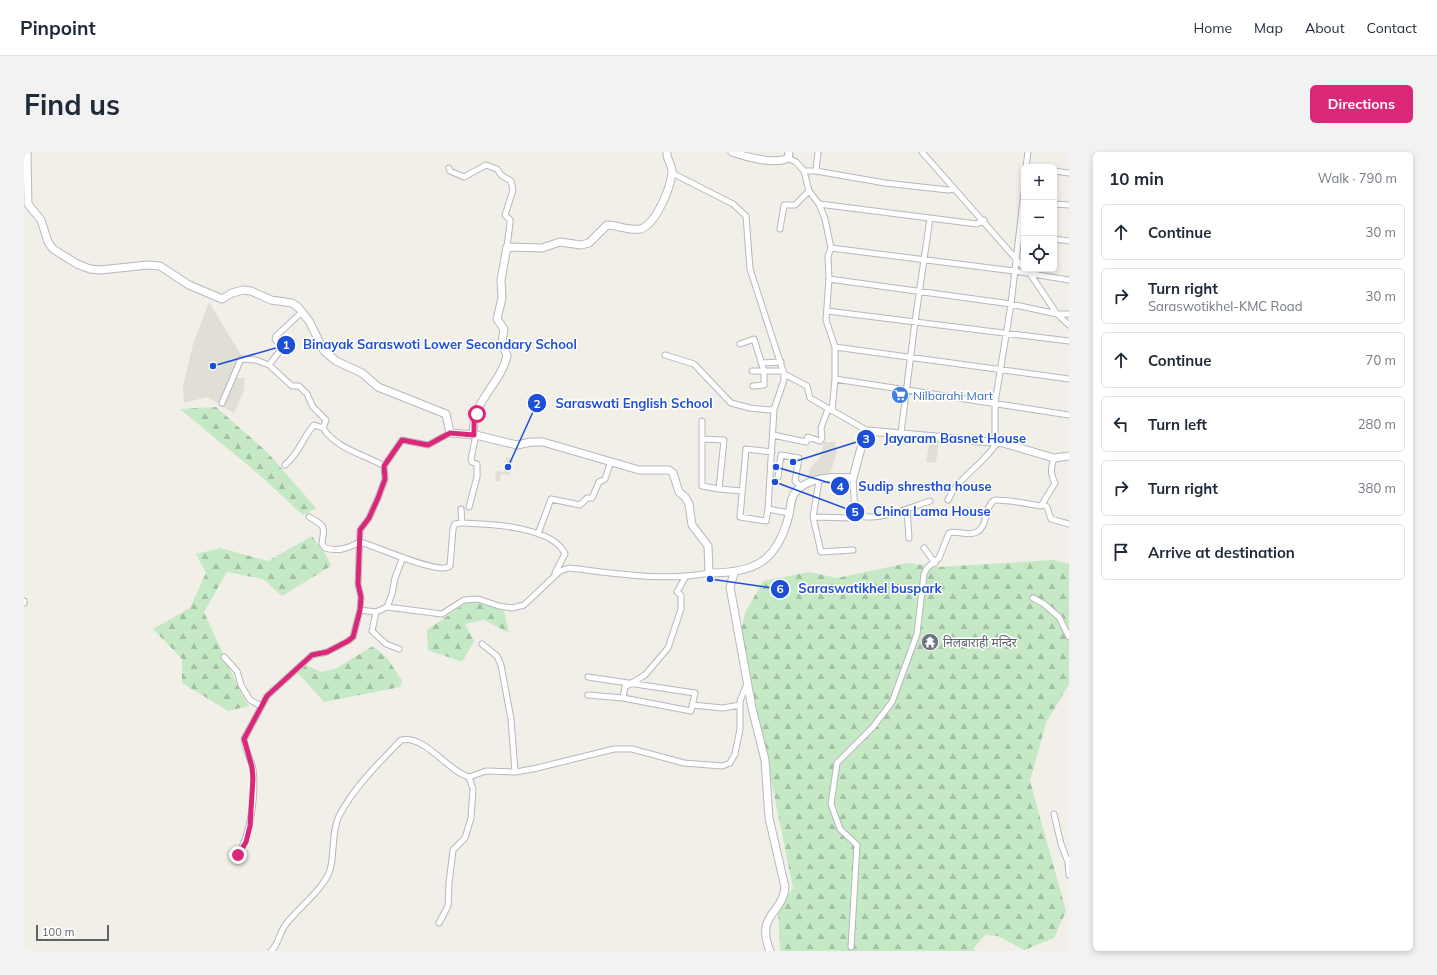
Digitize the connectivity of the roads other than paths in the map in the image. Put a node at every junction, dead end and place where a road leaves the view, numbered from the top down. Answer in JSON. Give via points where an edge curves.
{"nodes":[{"id":1,"x":27,"y":152,"type":"edge"},
{"id":2,"x":667,"y":152,"type":"edge"},
{"id":3,"x":732,"y":152,"type":"edge"},
{"id":4,"x":818,"y":152,"type":"edge"},
{"id":5,"x":918,"y":152,"type":"edge"},
{"id":6,"x":922,"y":152,"type":"edge"},
{"id":7,"x":1028,"y":152,"type":"edge"},
{"id":8,"x":788,"y":155,"type":"edge"},
{"id":9,"x":1026,"y":164,"type":"edge"},
{"id":10,"x":449,"y":168,"type":"dead end"},
{"id":11,"x":804,"y":171,"type":"junction"},
{"id":12,"x":816,"y":171,"type":"junction"},
{"id":13,"x":1057,"y":171,"type":"edge"},
{"id":14,"x":25,"y":172,"type":"edge"},
{"id":15,"x":672,"y":173,"type":"junction"},
{"id":16,"x":1069,"y":173,"type":"edge"},
{"id":17,"x":954,"y":189,"type":"junction"},
{"id":18,"x":26,"y":191,"type":"edge"},
{"id":19,"x":809,"y":191,"type":"junction"},
{"id":20,"x":819,"y":204,"type":"junction"},
{"id":21,"x":1057,"y":204,"type":"edge"},
{"id":22,"x":26,"y":205,"type":"edge"},
{"id":23,"x":1069,"y":205,"type":"edge"},
{"id":24,"x":930,"y":218,"type":"junction"},
{"id":25,"x":984,"y":220,"type":"junction"},
{"id":26,"x":780,"y":230,"type":"dead end"},
{"id":27,"x":1022,"y":236,"type":"edge"},
{"id":28,"x":1057,"y":239,"type":"edge"},
{"id":29,"x":1069,"y":241,"type":"edge"},
{"id":30,"x":507,"y":247,"type":"junction"},
{"id":31,"x":831,"y":248,"type":"junction"},
{"id":32,"x":924,"y":259,"type":"junction"},
{"id":33,"x":1016,"y":260,"type":"junction"},
{"id":34,"x":1021,"y":264,"type":"edge"},
{"id":35,"x":1014,"y":271,"type":"junction"},
{"id":36,"x":1030,"y":274,"type":"junction"},
{"id":37,"x":829,"y":279,"type":"junction"},
{"id":38,"x":1069,"y":280,"type":"edge"},
{"id":39,"x":920,"y":291,"type":"junction"},
{"id":40,"x":1011,"y":304,"type":"junction"},
{"id":41,"x":827,"y":311,"type":"junction"},
{"id":42,"x":302,"y":312,"type":"junction"},
{"id":43,"x":1057,"y":314,"type":"junction"},
{"id":44,"x":1069,"y":314,"type":"edge"},
{"id":45,"x":914,"y":322,"type":"junction"},
{"id":46,"x":1069,"y":325,"type":"edge"},
{"id":47,"x":1006,"y":334,"type":"junction"},
{"id":48,"x":1069,"y":341,"type":"edge"},
{"id":49,"x":740,"y":344,"type":"dead end"},
{"id":50,"x":835,"y":347,"type":"junction"},
{"id":51,"x":665,"y":355,"type":"dead end"},
{"id":52,"x":911,"y":357,"type":"junction"},
{"id":53,"x":781,"y":362,"type":"junction"},
{"id":54,"x":761,"y":363,"type":"junction"},
{"id":55,"x":269,"y":365,"type":"junction"},
{"id":56,"x":1001,"y":369,"type":"junction"},
{"id":57,"x":752,"y":371,"type":"dead end"},
{"id":58,"x":764,"y":371,"type":"junction"},
{"id":59,"x":783,"y":373,"type":"junction"},
{"id":60,"x":835,"y":379,"type":"junction"},
{"id":61,"x":1069,"y":379,"type":"edge"},
{"id":62,"x":753,"y":386,"type":"dead end"},
{"id":63,"x":907,"y":389,"type":"junction"},
{"id":64,"x":222,"y":403,"type":"dead end"},
{"id":65,"x":995,"y":403,"type":"junction"},
{"id":66,"x":774,"y":409,"type":"junction"},
{"id":67,"x":830,"y":410,"type":"junction"},
{"id":68,"x":1069,"y":415,"type":"edge"},
{"id":69,"x":702,"y":421,"type":"dead end"},
{"id":70,"x":323,"y":428,"type":"junction"},
{"id":71,"x":868,"y":431,"type":"junction"},
{"id":72,"x":450,"y":433,"type":"junction"},
{"id":73,"x":901,"y":434,"type":"junction"},
{"id":74,"x":475,"y":435,"type":"junction"},
{"id":75,"x":773,"y":435,"type":"junction"},
{"id":76,"x":702,"y":439,"type":"junction"},
{"id":77,"x":996,"y":444,"type":"junction"},
{"id":78,"x":772,"y":453,"type":"junction"},
{"id":79,"x":781,"y":455,"type":"junction"},
{"id":80,"x":1069,"y":456,"type":"edge"},
{"id":81,"x":1054,"y":458,"type":"junction"},
{"id":82,"x":285,"y":464,"type":"dead end"},
{"id":83,"x":610,"y":464,"type":"junction"},
{"id":84,"x":384,"y":466,"type":"junction"},
{"id":85,"x":778,"y":477,"type":"dead end"},
{"id":86,"x":853,"y":478,"type":"junction"},
{"id":87,"x":818,"y":481,"type":"dead end"},
{"id":88,"x":801,"y":487,"type":"junction"},
{"id":89,"x":719,"y":489,"type":"junction"},
{"id":90,"x":742,"y":491,"type":"junction"},
{"id":91,"x":948,"y":500,"type":"dead end"},
{"id":92,"x":930,"y":501,"type":"dead end"},
{"id":93,"x":1043,"y":504,"type":"junction"},
{"id":94,"x":469,"y":507,"type":"dead end"},
{"id":95,"x":462,"y":509,"type":"dead end"},
{"id":96,"x":768,"y":509,"type":"junction"},
{"id":97,"x":907,"y":509,"type":"junction"},
{"id":98,"x":789,"y":513,"type":"junction"},
{"id":99,"x":309,"y":517,"type":"dead end"},
{"id":100,"x":813,"y":517,"type":"junction"},
{"id":101,"x":853,"y":518,"type":"dead end"},
{"id":102,"x":462,"y":523,"type":"junction"},
{"id":103,"x":1069,"y":524,"type":"edge"},
{"id":104,"x":538,"y":534,"type":"junction"},
{"id":105,"x":909,"y":538,"type":"dead end"},
{"id":106,"x":360,"y":542,"type":"junction"},
{"id":107,"x":924,"y":548,"type":"dead end"},
{"id":108,"x":853,"y":550,"type":"dead end"},
{"id":109,"x":404,"y":557,"type":"junction"},
{"id":110,"x":935,"y":563,"type":"junction"},
{"id":111,"x":709,"y":573,"type":"junction"},
{"id":112,"x":734,"y":573,"type":"junction"},
{"id":113,"x":555,"y":576,"type":"junction"},
{"id":114,"x":686,"y":576,"type":"junction"},
{"id":115,"x":1033,"y":598,"type":"dead end"},
{"id":116,"x":387,"y":607,"type":"junction"},
{"id":117,"x":360,"y":610,"type":"junction"},
{"id":118,"x":376,"y":612,"type":"junction"},
{"id":119,"x":1069,"y":637,"type":"edge"},
{"id":120,"x":482,"y":644,"type":"dead end"},
{"id":121,"x":399,"y":649,"type":"dead end"},
{"id":122,"x":224,"y":657,"type":"dead end"},
{"id":123,"x":588,"y":677,"type":"dead end"},
{"id":124,"x":634,"y":682,"type":"junction"},
{"id":125,"x":748,"y":684,"type":"junction"},
{"id":126,"x":588,"y":695,"type":"dead end"},
{"id":127,"x":623,"y":698,"type":"junction"},
{"id":128,"x":692,"y":705,"type":"junction"},
{"id":129,"x":740,"y":705,"type":"junction"},
{"id":130,"x":261,"y":706,"type":"junction"},
{"id":131,"x":514,"y":772,"type":"junction"},
{"id":132,"x":469,"y":777,"type":"junction"},
{"id":133,"x":1054,"y":814,"type":"dead end"},
{"id":134,"x":238,"y":855,"type":"dead end"},
{"id":135,"x":1069,"y":875,"type":"edge"},
{"id":136,"x":439,"y":923,"type":"dead end"},
{"id":137,"x":851,"y":947,"type":"dead end"},
{"id":138,"x":271,"y":951,"type":"edge"},
{"id":139,"x":770,"y":951,"type":"edge"}],
"edges":[{"from":1,"to":14,"type":"street"},
{"from":2,"to":15,"type":"street"},
{"from":3,"to":8,"type":"street","via":[[752,159],[779,161]]},
{"from":4,"to":12,"type":"street"},
{"from":5,"to":6,"type":"street"},
{"from":6,"to":17,"type":"street"},
{"from":7,"to":9,"type":"street"},
{"from":8,"to":11,"type":"street"},
{"from":10,"to":30,"type":"street","via":[[450,172],[464,178],[486,165],[491,166],[511,181],[513,190],[505,215],[510,220]]},
{"from":11,"to":12,"type":"street"},
{"from":11,"to":19,"type":"street"},
{"from":12,"to":17,"type":"street","via":[[885,183]]},
{"from":13,"to":16,"type":"street"},
{"from":14,"to":18,"type":"street"},
{"from":15,"to":30,"type":"street","via":[[664,202],[646,226],[633,229],[607,224],[589,243],[581,245],[560,242],[542,248]]},
{"from":15,"to":53,"type":"street","via":[[733,204],[746,216],[750,269]]},
{"from":17,"to":25,"type":"street"},
{"from":18,"to":22,"type":"street"},
{"from":19,"to":20,"type":"street"},
{"from":19,"to":26,"type":"street","via":[[795,205],[784,205]]},
{"from":20,"to":24,"type":"street"},
{"from":20,"to":31,"type":"street"},
{"from":21,"to":23,"type":"street"},
{"from":22,"to":42,"type":"street","via":[[40,220],[53,249],[90,270],[160,266],[179,280],[215,298],[222,299],[243,290],[251,291],[271,300],[292,303]]},
{"from":24,"to":25,"type":"street","via":[[977,224]]},
{"from":24,"to":32,"type":"street"},
{"from":25,"to":33,"type":"street"},
{"from":27,"to":33,"type":"street"},
{"from":28,"to":29,"type":"street"},
{"from":30,"to":74,"type":"street","via":[[501,280],[502,298],[497,319],[504,329],[502,342],[507,356],[474,419]]},
{"from":31,"to":32,"type":"street"},
{"from":31,"to":37,"type":"street","via":[[828,256]]},
{"from":32,"to":35,"type":"street"},
{"from":32,"to":39,"type":"street"},
{"from":33,"to":34,"type":"street"},
{"from":33,"to":35,"type":"street"},
{"from":35,"to":36,"type":"street"},
{"from":35,"to":40,"type":"street"},
{"from":36,"to":38,"type":"street"},
{"from":36,"to":43,"type":"street"},
{"from":37,"to":39,"type":"street"},
{"from":37,"to":41,"type":"street"},
{"from":39,"to":40,"type":"street"},
{"from":39,"to":45,"type":"street"},
{"from":40,"to":43,"type":"street"},
{"from":40,"to":47,"type":"street"},
{"from":41,"to":45,"type":"street"},
{"from":41,"to":50,"type":"street","via":[[826,320]]},
{"from":42,"to":55,"type":"street","via":[[276,336],[282,348]]},
{"from":42,"to":72,"type":"street","via":[[324,351],[336,361],[362,373],[378,387],[446,414]]},
{"from":43,"to":44,"type":"street"},
{"from":43,"to":46,"type":"street"},
{"from":45,"to":47,"type":"street"},
{"from":45,"to":52,"type":"street"},
{"from":47,"to":48,"type":"street"},
{"from":47,"to":56,"type":"street"},
{"from":49,"to":54,"type":"street","via":[[754,339]]},
{"from":50,"to":52,"type":"street"},
{"from":50,"to":60,"type":"street"},
{"from":51,"to":66,"type":"street","via":[[694,364],[731,403],[750,408]]},
{"from":52,"to":56,"type":"street"},
{"from":52,"to":63,"type":"street"},
{"from":53,"to":54,"type":"street"},
{"from":53,"to":59,"type":"street"},
{"from":54,"to":58,"type":"street"},
{"from":55,"to":64,"type":"street","via":[[256,360],[241,359]]},
{"from":55,"to":70,"type":"street","via":[[292,386],[299,386],[307,394],[313,407],[326,420]]},
{"from":56,"to":61,"type":"street"},
{"from":56,"to":65,"type":"street"},
{"from":57,"to":58,"type":"street"},
{"from":58,"to":59,"type":"street"},
{"from":58,"to":62,"type":"street","via":[[764,386]]},
{"from":59,"to":66,"type":"street","via":[[784,380]]},
{"from":59,"to":67,"type":"street","via":[[807,386],[810,398]]},
{"from":60,"to":63,"type":"street"},
{"from":60,"to":67,"type":"street"},
{"from":63,"to":65,"type":"street"},
{"from":63,"to":73,"type":"street"},
{"from":65,"to":68,"type":"street"},
{"from":65,"to":77,"type":"street"},
{"from":66,"to":75,"type":"street"},
{"from":67,"to":71,"type":"street"},
{"from":67,"to":75,"type":"street","via":[[821,428],[820,441],[808,437],[806,442]]},
{"from":69,"to":76,"type":"street"},
{"from":70,"to":82,"type":"street","via":[[314,425],[308,431],[300,449]]},
{"from":70,"to":84,"type":"street","via":[[340,444]]},
{"from":71,"to":73,"type":"street"},
{"from":71,"to":86,"type":"street","via":[[865,433]]},
{"from":72,"to":74,"type":"street"},
{"from":72,"to":84,"type":"street","via":[[428,445],[402,440]]},
{"from":73,"to":77,"type":"street"},
{"from":74,"to":83,"type":"street","via":[[517,445],[543,442]]},
{"from":74,"to":94,"type":"street","via":[[472,462],[477,464],[477,477]]},
{"from":75,"to":78,"type":"street"},
{"from":76,"to":89,"type":"street","via":[[702,486]]},
{"from":76,"to":89,"type":"street","via":[[724,440]]},
{"from":77,"to":81,"type":"street","via":[[1003,443]]},
{"from":77,"to":91,"type":"street","via":[[955,486]]},
{"from":78,"to":79,"type":"street"},
{"from":78,"to":90,"type":"street","via":[[746,449]]},
{"from":78,"to":96,"type":"street"},
{"from":79,"to":85,"type":"street"},
{"from":79,"to":88,"type":"street","via":[[801,458],[795,481]]},
{"from":80,"to":81,"type":"street"},
{"from":81,"to":93,"type":"street","via":[[1051,470],[1055,483]]},
{"from":83,"to":104,"type":"street","via":[[605,479],[599,482],[592,498],[587,498],[580,505],[551,499]]},
{"from":83,"to":111,"type":"street","via":[[638,470],[669,470],[673,473],[679,492],[689,504],[692,525],[708,546]]},
{"from":84,"to":106,"type":"street","via":[[385,479],[369,518],[360,530]]},
{"from":86,"to":88,"type":"street","via":[[822,478]]},
{"from":86,"to":97,"type":"street","via":[[855,514],[874,518]]},
{"from":87,"to":100,"type":"street"},
{"from":88,"to":98,"type":"street","via":[[791,499]]},
{"from":89,"to":90,"type":"street"},
{"from":90,"to":96,"type":"street","via":[[740,517],[766,521]]},
{"from":92,"to":97,"type":"street"},
{"from":93,"to":103,"type":"street","via":[[1047,507],[1051,519]]},
{"from":93,"to":110,"type":"street","via":[[1036,506],[995,500],[988,508],[978,531],[971,534],[949,534]]},
{"from":95,"to":102,"type":"street"},
{"from":96,"to":98,"type":"street"},
{"from":97,"to":105,"type":"street"},
{"from":98,"to":112,"type":"street","via":[[785,530],[767,557],[758,566]]},
{"from":99,"to":106,"type":"street","via":[[323,527],[325,532],[322,544],[325,548],[346,549]]},
{"from":100,"to":101,"type":"street"},
{"from":100,"to":108,"type":"street","via":[[821,552]]},
{"from":102,"to":104,"type":"street","via":[[501,524]]},
{"from":102,"to":109,"type":"street","via":[[453,526],[448,568]]},
{"from":104,"to":113,"type":"street","via":[[546,536],[565,554]]},
{"from":106,"to":109,"type":"street"},
{"from":106,"to":117,"type":"street"},
{"from":107,"to":110,"type":"street"},
{"from":109,"to":116,"type":"street"},
{"from":110,"to":137,"type":"street","via":[[924,574],[916,634],[892,702],[873,727],[836,763],[831,804],[840,829],[857,845]]},
{"from":111,"to":112,"type":"street"},
{"from":111,"to":114,"type":"street"},
{"from":112,"to":125,"type":"street","via":[[730,587]]},
{"from":113,"to":114,"type":"street","via":[[568,568],[639,576]]},
{"from":113,"to":116,"type":"street","via":[[524,605],[512,608],[478,599],[464,600],[442,614]]},
{"from":114,"to":124,"type":"street","via":[[677,592],[681,595],[682,609],[668,648],[645,674]]},
{"from":115,"to":119,"type":"street","via":[[1059,617]]},
{"from":116,"to":118,"type":"street"},
{"from":117,"to":118,"type":"street"},
{"from":117,"to":130,"type":"street","via":[[356,631],[348,641],[327,652],[312,655],[267,696]]},
{"from":118,"to":121,"type":"street","via":[[372,631],[386,644]]},
{"from":120,"to":131,"type":"street","via":[[497,656],[503,672],[511,719]]},
{"from":122,"to":130,"type":"street","via":[[237,671],[241,685],[250,700]]},
{"from":123,"to":124,"type":"street"},
{"from":124,"to":127,"type":"street","via":[[625,687]]},
{"from":124,"to":128,"type":"street","via":[[695,693]]},
{"from":125,"to":129,"type":"street"},
{"from":125,"to":139,"type":"street","via":[[766,760],[769,818],[785,887],[784,895],[767,920],[766,934]]},
{"from":126,"to":127,"type":"street"},
{"from":127,"to":128,"type":"street","via":[[691,711]]},
{"from":128,"to":129,"type":"street","via":[[722,708]]},
{"from":129,"to":131,"type":"street","via":[[740,729],[735,754],[730,763],[722,766],[684,763],[632,749],[614,749]]},
{"from":130,"to":134,"type":"street","via":[[244,739],[253,778],[250,826],[246,842]]},
{"from":131,"to":132,"type":"street","via":[[486,771]]},
{"from":132,"to":136,"type":"street","via":[[473,789],[472,818],[465,838],[453,850],[448,883],[448,906]]},
{"from":132,"to":138,"type":"street","via":[[433,751],[408,739],[401,740],[368,774],[339,817],[333,838],[330,870],[325,880],[285,926]]},
{"from":133,"to":135,"type":"street","via":[[1068,862]]}]}
